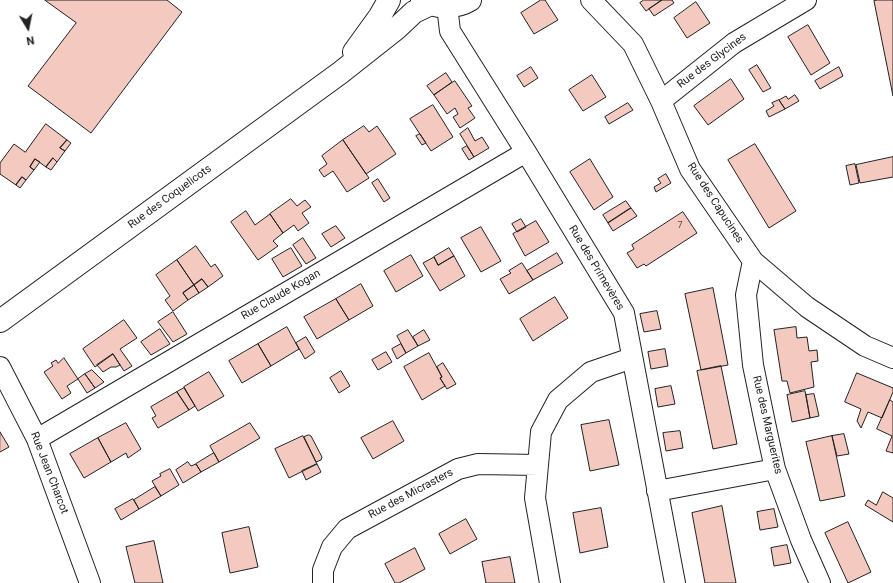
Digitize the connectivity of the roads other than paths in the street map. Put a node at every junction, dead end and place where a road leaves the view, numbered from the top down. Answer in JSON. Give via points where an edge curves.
{"nodes":[{"id":1,"x":389,"y":0,"type":"edge"},
{"id":2,"x":470,"y":0,"type":"edge"},
{"id":3,"x":591,"y":0,"type":"edge"},
{"id":4,"x":806,"y":0,"type":"edge"},
{"id":5,"x":433,"y":4,"type":"edge"},
{"id":6,"x":340,"y":73,"type":"junction"},
{"id":7,"x":661,"y":100,"type":"junction"},
{"id":8,"x":526,"y":152,"type":"junction"},
{"id":9,"x":753,"y":261,"type":"junction"},
{"id":10,"x":0,"y":321,"type":"edge"},
{"id":11,"x":632,"y":358,"type":"junction"},
{"id":12,"x":893,"y":358,"type":"edge"},
{"id":13,"x":0,"y":367,"type":"edge"},
{"id":14,"x":37,"y":439,"type":"junction"},
{"id":15,"x":538,"y":465,"type":"junction"},
{"id":16,"x":775,"y":469,"type":"junction"},
{"id":17,"x":657,"y":491,"type":"junction"},
{"id":18,"x":90,"y":583,"type":"edge"},
{"id":19,"x":323,"y":583,"type":"edge"},
{"id":20,"x":550,"y":583,"type":"edge"},
{"id":21,"x":675,"y":583,"type":"edge"},
{"id":22,"x":820,"y":583,"type":"edge"}],
"edges":[{"from":1,"to":6,"type":"main road","name":"Rue des Coquelicots"},
{"from":2,"to":5,"type":"main road","name":"Rue des Coquelicots","via":[[464,3]]},
{"from":3,"to":7,"type":"street","name":"Rue des Capucines","via":[[633,44]]},
{"from":4,"to":7,"type":"street","name":"Rue des Glycines","via":[[734,43]]},
{"from":5,"to":6,"type":"main road","name":"Rue des Coquelicots","via":[[414,12]]},
{"from":5,"to":8,"type":"street","name":"Rue des Primevères"},
{"from":6,"to":10,"type":"main road","name":"Rue des Coquelicots"},
{"from":7,"to":9,"type":"street","name":"Rue des Capucines","via":[[690,169]]},
{"from":8,"to":11,"type":"street","name":"Rue des Primevères","via":[[624,313]]},
{"from":8,"to":14,"type":"street","name":"Rue Claude Kogan"},
{"from":9,"to":12,"type":"street","name":"Rue des Capucines","via":[[807,307],[865,346]]},
{"from":9,"to":16,"type":"street","name":"Rue des Marguerites","via":[[746,295],[753,365]]},
{"from":11,"to":15,"type":"street","via":[[591,372],[558,400],[542,432]]},
{"from":11,"to":17,"type":"street","name":"Rue des Primevères"},
{"from":13,"to":14,"type":"street","name":"Rue Jean Charcot"},
{"from":14,"to":18,"type":"street","name":"Rue Jean Charcot"},
{"from":15,"to":19,"type":"street","name":"Rue des Micrasters","via":[[478,464],[458,469],[347,528],[332,547],[323,570]]},
{"from":15,"to":20,"type":"street","via":[[535,498]]},
{"from":16,"to":17,"type":"street"},
{"from":16,"to":22,"type":"street","name":"Rue des Marguerites"},
{"from":17,"to":21,"type":"street","name":"Rue des Primevères"}]}
